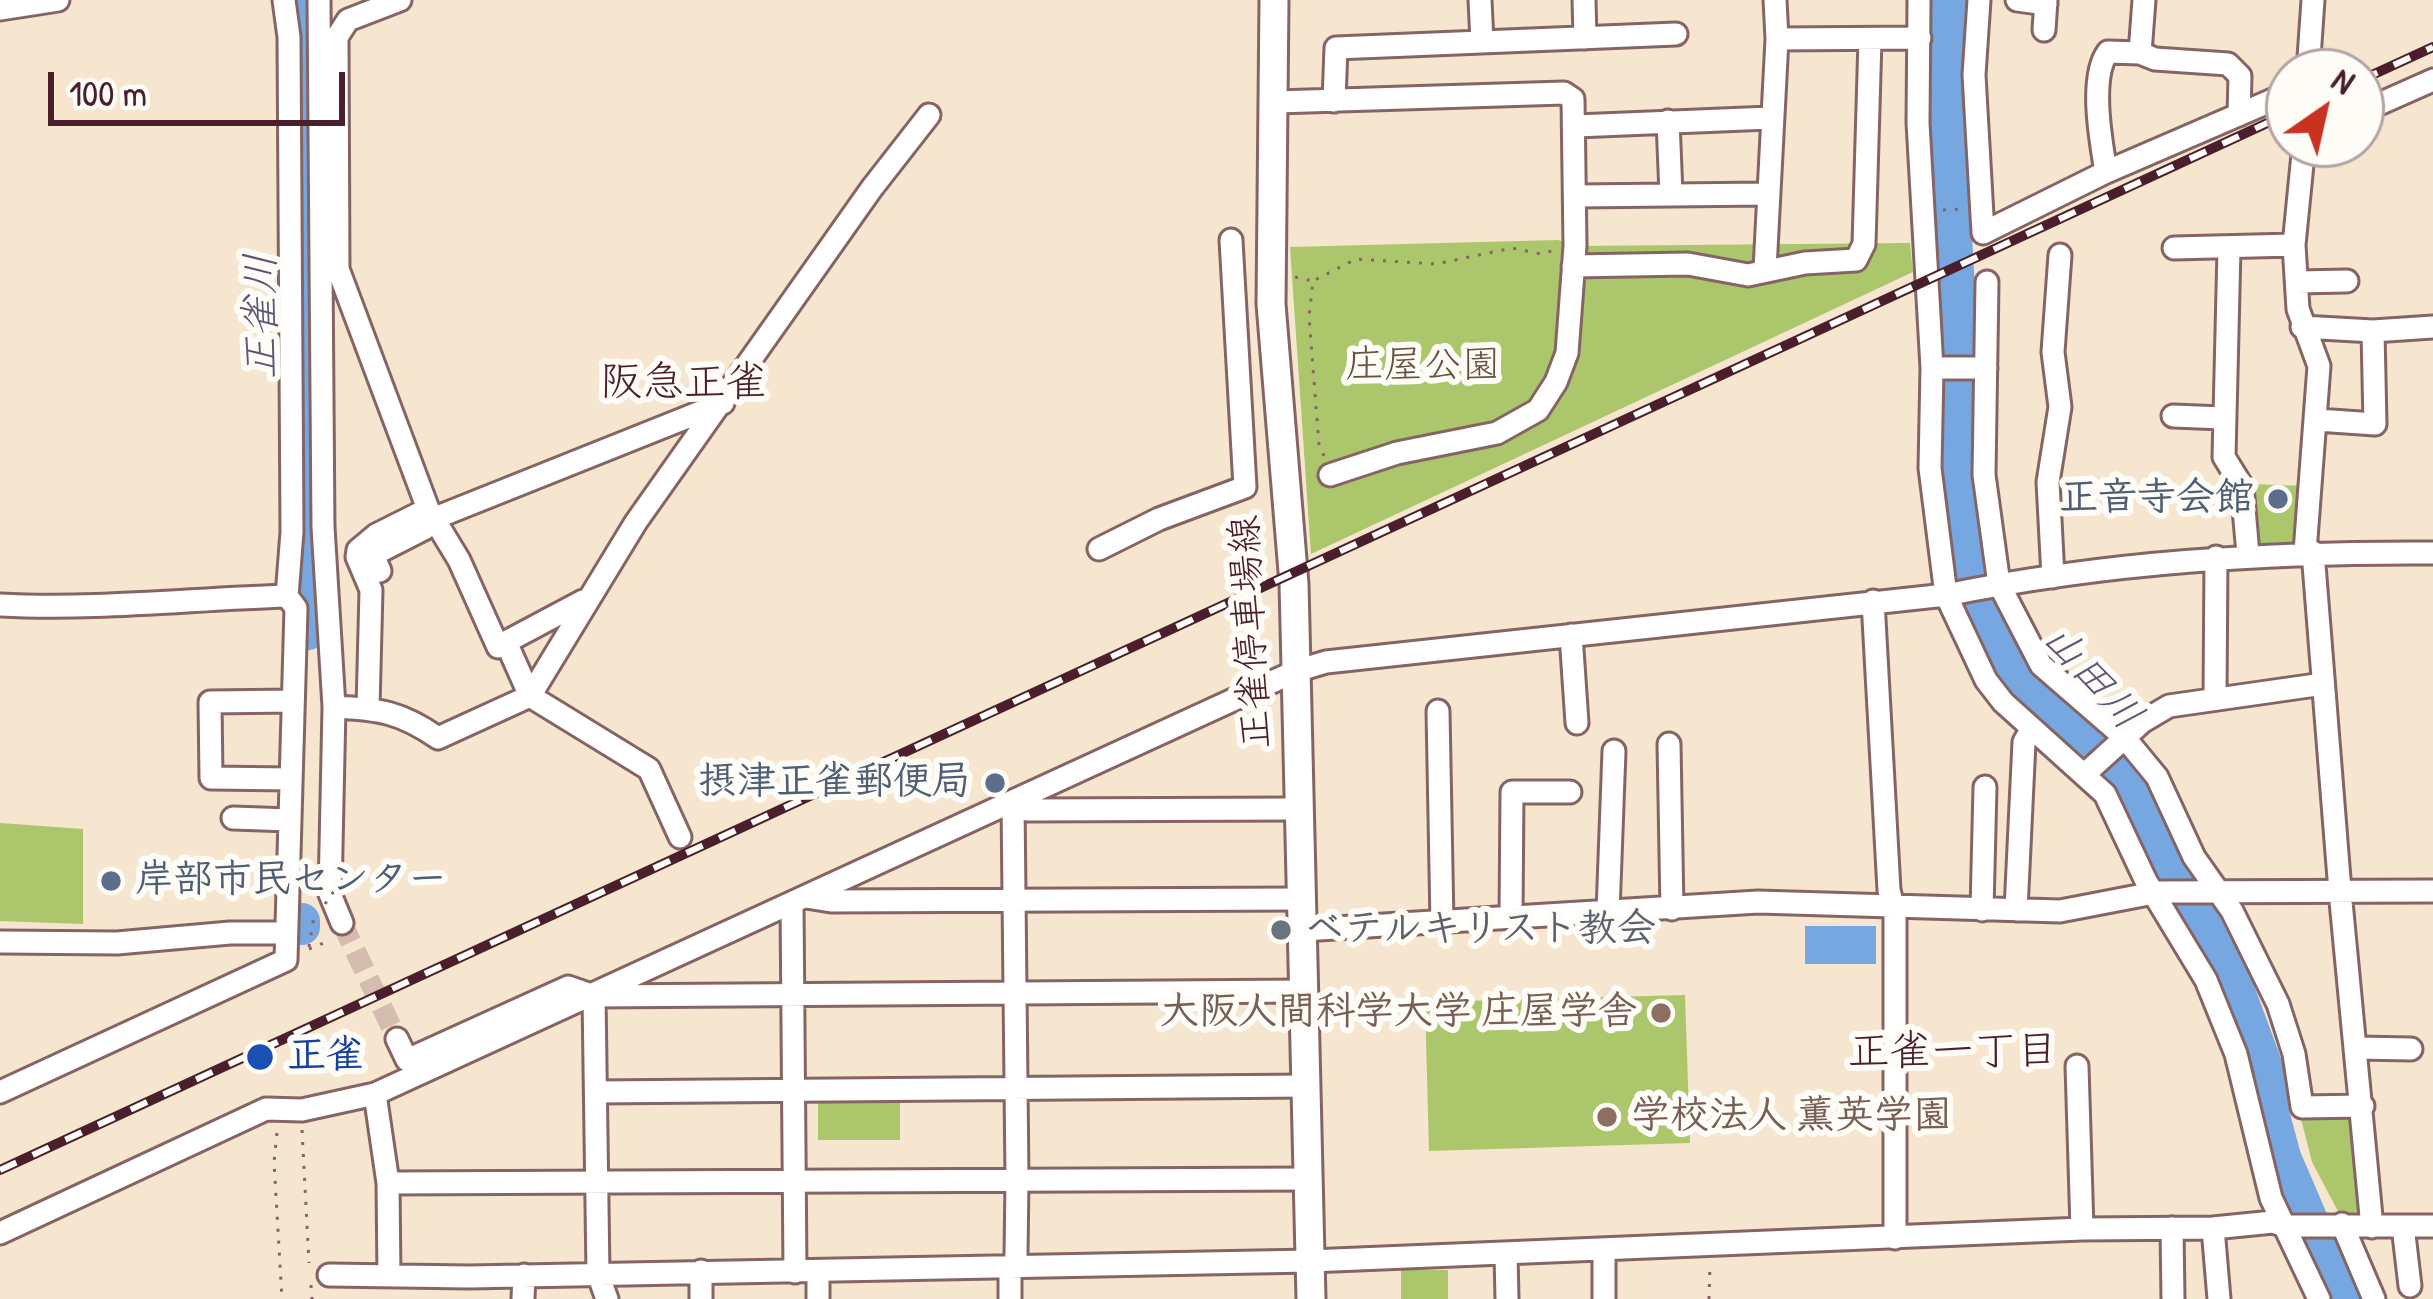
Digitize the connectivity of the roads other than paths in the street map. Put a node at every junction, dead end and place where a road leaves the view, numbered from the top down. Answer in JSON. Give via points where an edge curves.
{"nodes":[{"id":1,"x":58,"y":0,"type":"edge"},
{"id":2,"x":284,"y":0,"type":"edge"},
{"id":3,"x":320,"y":0,"type":"edge"},
{"id":4,"x":1274,"y":0,"type":"edge"},
{"id":5,"x":1480,"y":0,"type":"edge"},
{"id":6,"x":1584,"y":0,"type":"edge"},
{"id":7,"x":1775,"y":0,"type":"edge"},
{"id":8,"x":1919,"y":0,"type":"edge"},
{"id":9,"x":1979,"y":0,"type":"edge"},
{"id":10,"x":2017,"y":0,"type":"edge"},
{"id":11,"x":2144,"y":0,"type":"edge"},
{"id":12,"x":2313,"y":0,"type":"edge"},
{"id":13,"x":2046,"y":2,"type":"edge"},
{"id":14,"x":398,"y":3,"type":"edge"},
{"id":15,"x":0,"y":9,"type":"edge"},
{"id":16,"x":2044,"y":30,"type":"dead end"},
{"id":17,"x":1676,"y":34,"type":"dead end"},
{"id":18,"x":1585,"y":38,"type":"junction"},
{"id":19,"x":1920,"y":38,"type":"junction"},
{"id":20,"x":1777,"y":39,"type":"junction"},
{"id":21,"x":1870,"y":39,"type":"junction"},
{"id":22,"x":1482,"y":42,"type":"junction"},
{"id":23,"x":2310,"y":48,"type":"edge"},
{"id":24,"x":2140,"y":53,"type":"junction"},
{"id":25,"x":2433,"y":80,"type":"edge"},
{"id":26,"x":1334,"y":101,"type":"junction"},
{"id":27,"x":2385,"y":101,"type":"edge"},
{"id":28,"x":1276,"y":102,"type":"junction"},
{"id":29,"x":2265,"y":104,"type":"edge"},
{"id":30,"x":929,"y":115,"type":"dead end"},
{"id":31,"x":2239,"y":115,"type":"junction"},
{"id":32,"x":1770,"y":118,"type":"junction"},
{"id":33,"x":1668,"y":121,"type":"junction"},
{"id":34,"x":1576,"y":126,"type":"junction"},
{"id":35,"x":2302,"y":168,"type":"edge"},
{"id":36,"x":2106,"y":172,"type":"junction"},
{"id":37,"x":1672,"y":194,"type":"junction"},
{"id":38,"x":1766,"y":194,"type":"junction"},
{"id":39,"x":1576,"y":196,"type":"junction"},
{"id":40,"x":1231,"y":241,"type":"dead end"},
{"id":41,"x":2294,"y":244,"type":"junction"},
{"id":42,"x":2174,"y":248,"type":"dead end"},
{"id":43,"x":2229,"y":249,"type":"junction"},
{"id":44,"x":1574,"y":255,"type":"junction"},
{"id":45,"x":2060,"y":255,"type":"dead end"},
{"id":46,"x":1765,"y":269,"type":"junction"},
{"id":47,"x":2297,"y":281,"type":"junction"},
{"id":48,"x":2348,"y":281,"type":"dead end"},
{"id":49,"x":1987,"y":282,"type":"dead end"},
{"id":50,"x":2302,"y":326,"type":"junction"},
{"id":51,"x":2433,"y":327,"type":"edge"},
{"id":52,"x":2373,"y":331,"type":"junction"},
{"id":53,"x":1938,"y":368,"type":"junction"},
{"id":54,"x":1983,"y":368,"type":"junction"},
{"id":55,"x":723,"y":403,"type":"junction"},
{"id":56,"x":2173,"y":416,"type":"dead end"},
{"id":57,"x":2223,"y":418,"type":"junction"},
{"id":58,"x":2317,"y":420,"type":"junction"},
{"id":59,"x":1330,"y":475,"type":"road end"},
{"id":60,"x":1283,"y":481,"type":"junction"},
{"id":61,"x":1245,"y":488,"type":"junction"},
{"id":62,"x":429,"y":518,"type":"junction"},
{"id":63,"x":1099,"y":548,"type":"dead end"},
{"id":64,"x":2309,"y":552,"type":"junction"},
{"id":65,"x":2433,"y":553,"type":"edge"},
{"id":66,"x":2248,"y":554,"type":"junction"},
{"id":67,"x":2216,"y":557,"type":"junction"},
{"id":68,"x":380,"y":571,"type":"dead end"},
{"id":69,"x":2053,"y":577,"type":"junction"},
{"id":70,"x":2000,"y":584,"type":"junction"},
{"id":71,"x":1946,"y":595,"type":"junction"},
{"id":72,"x":307,"y":599,"type":"junction"},
{"id":73,"x":586,"y":599,"type":"junction"},
{"id":74,"x":1873,"y":601,"type":"junction"},
{"id":75,"x":0,"y":605,"type":"edge"},
{"id":76,"x":1571,"y":634,"type":"junction"},
{"id":77,"x":506,"y":642,"type":"junction"},
{"id":78,"x":1296,"y":671,"type":"junction"},
{"id":79,"x":2323,"y":684,"type":"junction"},
{"id":80,"x":530,"y":696,"type":"junction"},
{"id":81,"x":2215,"y":697,"type":"junction"},
{"id":82,"x":293,"y":701,"type":"junction"},
{"id":83,"x":334,"y":707,"type":"junction"},
{"id":84,"x":368,"y":708,"type":"junction"},
{"id":85,"x":1438,"y":711,"type":"dead end"},
{"id":86,"x":1576,"y":723,"type":"dead end"},
{"id":87,"x":2031,"y":730,"type":"junction"},
{"id":88,"x":2122,"y":738,"type":"junction"},
{"id":89,"x":1669,"y":744,"type":"dead end"},
{"id":90,"x":1614,"y":751,"type":"dead end"},
{"id":91,"x":2087,"y":772,"type":"junction"},
{"id":92,"x":291,"y":779,"type":"junction"},
{"id":93,"x":1570,"y":792,"type":"dead end"},
{"id":94,"x":1978,"y":799,"type":"dead end"},
{"id":95,"x":1013,"y":801,"type":"junction"},
{"id":96,"x":1298,"y":808,"type":"junction"},
{"id":97,"x":233,"y":818,"type":"dead end"},
{"id":98,"x":290,"y":820,"type":"junction"},
{"id":99,"x":680,"y":836,"type":"dead end"},
{"id":100,"x":2216,"y":891,"type":"junction"},
{"id":101,"x":2340,"y":891,"type":"junction"},
{"id":102,"x":2433,"y":891,"type":"edge"},
{"id":103,"x":2156,"y":893,"type":"junction"},
{"id":104,"x":1015,"y":899,"type":"junction"},
{"id":105,"x":1302,"y":899,"type":"junction"},
{"id":106,"x":799,"y":900,"type":"junction"},
{"id":107,"x":1891,"y":905,"type":"junction"},
{"id":108,"x":1672,"y":909,"type":"junction"},
{"id":109,"x":1982,"y":910,"type":"junction"},
{"id":110,"x":2015,"y":910,"type":"junction"},
{"id":111,"x":1608,"y":912,"type":"junction"},
{"id":112,"x":1511,"y":918,"type":"junction"},
{"id":113,"x":342,"y":923,"type":"tunnel mouth"},
{"id":114,"x":1442,"y":923,"type":"junction"},
{"id":115,"x":1303,"y":930,"type":"junction"},
{"id":116,"x":286,"y":933,"type":"junction"},
{"id":117,"x":0,"y":942,"type":"edge"},
{"id":118,"x":1304,"y":991,"type":"junction"},
{"id":119,"x":1016,"y":995,"type":"junction"},
{"id":120,"x":594,"y":996,"type":"junction"},
{"id":121,"x":794,"y":996,"type":"junction"},
{"id":122,"x":397,"y":1039,"type":"dead end"},
{"id":123,"x":2357,"y":1048,"type":"junction"},
{"id":124,"x":2411,"y":1049,"type":"dead end"},
{"id":125,"x":2077,"y":1066,"type":"dead end"},
{"id":126,"x":1307,"y":1086,"type":"junction"},
{"id":127,"x":1017,"y":1088,"type":"junction"},
{"id":128,"x":795,"y":1090,"type":"junction"},
{"id":129,"x":0,"y":1092,"type":"edge"},
{"id":130,"x":596,"y":1092,"type":"junction"},
{"id":131,"x":374,"y":1094,"type":"junction"},
{"id":132,"x":2363,"y":1106,"type":"junction"},
{"id":133,"x":1017,"y":1179,"type":"junction"},
{"id":134,"x":1308,"y":1179,"type":"junction"},
{"id":135,"x":795,"y":1182,"type":"junction"},
{"id":136,"x":388,"y":1184,"type":"junction"},
{"id":137,"x":597,"y":1184,"type":"junction"},
{"id":138,"x":2342,"y":1224,"type":"junction"},
{"id":139,"x":2285,"y":1226,"type":"junction"},
{"id":140,"x":2403,"y":1226,"type":"junction"},
{"id":141,"x":2433,"y":1226,"type":"edge"},
{"id":142,"x":2372,"y":1227,"type":"junction"},
{"id":143,"x":2172,"y":1228,"type":"junction"},
{"id":144,"x":2213,"y":1228,"type":"junction"},
{"id":145,"x":2082,"y":1229,"type":"junction"},
{"id":146,"x":0,"y":1233,"type":"edge"},
{"id":147,"x":1895,"y":1238,"type":"junction"},
{"id":148,"x":1604,"y":1250,"type":"junction"},
{"id":149,"x":1506,"y":1254,"type":"junction"},
{"id":150,"x":1310,"y":1261,"type":"junction"},
{"id":151,"x":1013,"y":1266,"type":"junction"},
{"id":152,"x":701,"y":1271,"type":"junction"},
{"id":153,"x":806,"y":1271,"type":"junction"},
{"id":154,"x":598,"y":1274,"type":"junction"},
{"id":155,"x":328,"y":1275,"type":"dead end"},
{"id":156,"x":524,"y":1275,"type":"junction"},
{"id":157,"x":389,"y":1276,"type":"junction"},
{"id":158,"x":2410,"y":1286,"type":"dead end"},
{"id":159,"x":468,"y":1288,"type":"edge"},
{"id":160,"x":523,"y":1299,"type":"edge"},
{"id":161,"x":607,"y":1299,"type":"edge"},
{"id":162,"x":701,"y":1299,"type":"edge"},
{"id":163,"x":818,"y":1299,"type":"edge"},
{"id":164,"x":1010,"y":1299,"type":"edge"},
{"id":165,"x":1311,"y":1299,"type":"edge"},
{"id":166,"x":1507,"y":1299,"type":"edge"},
{"id":167,"x":1604,"y":1299,"type":"edge"},
{"id":168,"x":2173,"y":1299,"type":"edge"},
{"id":169,"x":2219,"y":1299,"type":"edge"},
{"id":170,"x":2319,"y":1299,"type":"edge"},
{"id":171,"x":2374,"y":1299,"type":"edge"}],
"edges":[{"from":1,"to":15,"type":"street"},
{"from":2,"to":72,"type":"street","via":[[292,532]]},
{"from":3,"to":72,"type":"street"},
{"from":4,"to":28,"type":"main road","name":"正雀停車場線"},
{"from":5,"to":22,"type":"street"},
{"from":6,"to":18,"type":"street"},
{"from":7,"to":20,"type":"street"},
{"from":8,"to":19,"type":"street"},
{"from":9,"to":36,"type":"street","via":[[1974,75],[1983,233]]},
{"from":10,"to":13,"type":"street"},
{"from":11,"to":24,"type":"street"},
{"from":12,"to":23,"type":"street"},
{"from":13,"to":16,"type":"street"},
{"from":14,"to":62,"type":"street","via":[[348,20],[337,37],[338,269]]},
{"from":17,"to":18,"type":"street"},
{"from":18,"to":22,"type":"street"},
{"from":19,"to":21,"type":"street"},
{"from":19,"to":53,"type":"street","via":[[1918,123]]},
{"from":20,"to":21,"type":"street"},
{"from":20,"to":32,"type":"street"},
{"from":21,"to":46,"type":"street","via":[[1864,244],[1856,260]]},
{"from":22,"to":26,"type":"street","via":[[1336,48]]},
{"from":24,"to":31,"type":"street","via":[[2228,64],[2240,76]]},
{"from":24,"to":36,"type":"street","via":[[2108,52],[2101,61],[2098,128]]},
{"from":25,"to":27,"type":"street"},
{"from":26,"to":28,"type":"street"},
{"from":26,"to":34,"type":"street","via":[[1564,93],[1573,99]]},
{"from":28,"to":60,"type":"main road","name":"正雀停車場線","via":[[1271,304]]},
{"from":29,"to":31,"type":"street"},
{"from":30,"to":55,"type":"street"},
{"from":31,"to":36,"type":"street"},
{"from":32,"to":33,"type":"street"},
{"from":32,"to":38,"type":"street"},
{"from":33,"to":34,"type":"street"},
{"from":33,"to":37,"type":"street"},
{"from":34,"to":39,"type":"street"},
{"from":35,"to":41,"type":"street"},
{"from":37,"to":38,"type":"street"},
{"from":37,"to":39,"type":"street"},
{"from":38,"to":46,"type":"street"},
{"from":39,"to":44,"type":"street"},
{"from":40,"to":61,"type":"street"},
{"from":41,"to":43,"type":"street"},
{"from":41,"to":47,"type":"street"},
{"from":42,"to":43,"type":"street"},
{"from":43,"to":57,"type":"street"},
{"from":44,"to":46,"type":"street","via":[[1748,275]]},
{"from":44,"to":59,"type":"street","via":[[1567,353],[1538,410],[1497,433]]},
{"from":45,"to":69,"type":"street","via":[[2053,352],[2060,407],[2048,482]]},
{"from":47,"to":48,"type":"street"},
{"from":47,"to":50,"type":"street"},
{"from":49,"to":54,"type":"street"},
{"from":50,"to":52,"type":"street"},
{"from":50,"to":58,"type":"street","via":[[2319,366]]},
{"from":51,"to":52,"type":"street"},
{"from":52,"to":58,"type":"street","via":[[2375,424]]},
{"from":53,"to":54,"type":"street"},
{"from":53,"to":71,"type":"street","via":[[1930,468]]},
{"from":54,"to":70,"type":"street","via":[[1984,475]]},
{"from":55,"to":62,"type":"street"},
{"from":55,"to":73,"type":"street"},
{"from":56,"to":57,"type":"street"},
{"from":57,"to":66,"type":"street","via":[[2224,457],[2242,486]]},
{"from":58,"to":64,"type":"street"},
{"from":60,"to":61,"type":"street"},
{"from":60,"to":78,"type":"main road","name":"正雀停車場線"},
{"from":61,"to":63,"type":"street"},
{"from":62,"to":68,"type":"street","via":[[373,555]]},
{"from":62,"to":77,"type":"street","via":[[459,560],[498,646]]},
{"from":62,"to":84,"type":"street","via":[[376,535],[358,550],[371,590]]},
{"from":64,"to":65,"type":"street"},
{"from":64,"to":66,"type":"street"},
{"from":64,"to":79,"type":"street"},
{"from":66,"to":67,"type":"street"},
{"from":67,"to":69,"type":"street"},
{"from":67,"to":81,"type":"street"},
{"from":69,"to":70,"type":"street"},
{"from":70,"to":71,"type":"street"},
{"from":70,"to":88,"type":"street","via":[[2041,665]]},
{"from":71,"to":74,"type":"street"},
{"from":71,"to":87,"type":"street","via":[[1986,680]]},
{"from":72,"to":75,"type":"street"},
{"from":72,"to":82,"type":"street","via":[[296,608]]},
{"from":72,"to":83,"type":"street"},
{"from":73,"to":77,"type":"street"},
{"from":73,"to":80,"type":"street"},
{"from":74,"to":76,"type":"street"},
{"from":74,"to":107,"type":"street"},
{"from":76,"to":78,"type":"street"},
{"from":76,"to":86,"type":"street"},
{"from":77,"to":80,"type":"street"},
{"from":78,"to":95,"type":"street"},
{"from":78,"to":96,"type":"main road","name":"正雀停車場線"},
{"from":79,"to":81,"type":"street"},
{"from":79,"to":101,"type":"street"},
{"from":80,"to":84,"type":"street","via":[[438,738],[407,716]]},
{"from":80,"to":99,"type":"street","via":[[649,769]]},
{"from":81,"to":88,"type":"street","via":[[2169,706]]},
{"from":82,"to":92,"type":"street"},
{"from":82,"to":92,"type":"street","via":[[210,702],[211,778]]},
{"from":83,"to":84,"type":"street"},
{"from":83,"to":113,"type":"street","via":[[330,894]]},
{"from":85,"to":114,"type":"street"},
{"from":87,"to":91,"type":"street"},
{"from":87,"to":110,"type":"street"},
{"from":88,"to":91,"type":"street"},
{"from":88,"to":100,"type":"street","via":[[2157,777]]},
{"from":89,"to":108,"type":"street"},
{"from":90,"to":111,"type":"street"},
{"from":91,"to":103,"type":"street"},
{"from":92,"to":98,"type":"street"},
{"from":93,"to":112,"type":"street","via":[[1512,792]]},
{"from":94,"to":109,"type":"street"},
{"from":95,"to":96,"type":"street","via":[[1027,811]]},
{"from":95,"to":104,"type":"street"},
{"from":95,"to":106,"type":"street"},
{"from":96,"to":105,"type":"main road","name":"正雀停車場線"},
{"from":97,"to":98,"type":"street"},
{"from":98,"to":116,"type":"street"},
{"from":100,"to":101,"type":"street"},
{"from":100,"to":103,"type":"street"},
{"from":100,"to":132,"type":"street","via":[[2278,1004],[2302,1107]]},
{"from":101,"to":102,"type":"street"},
{"from":101,"to":123,"type":"street"},
{"from":103,"to":110,"type":"street","via":[[2060,911]]},
{"from":103,"to":139,"type":"street","via":[[2222,1017]]},
{"from":104,"to":105,"type":"street"},
{"from":104,"to":106,"type":"street"},
{"from":104,"to":119,"type":"street"},
{"from":105,"to":115,"type":"main road","name":"正雀停車場線"},
{"from":106,"to":120,"type":"street"},
{"from":106,"to":121,"type":"street"},
{"from":107,"to":108,"type":"street"},
{"from":107,"to":109,"type":"street"},
{"from":107,"to":147,"type":"street"},
{"from":108,"to":111,"type":"street"},
{"from":109,"to":110,"type":"street"},
{"from":111,"to":112,"type":"street"},
{"from":112,"to":114,"type":"street"},
{"from":114,"to":115,"type":"street"},
{"from":115,"to":118,"type":"main road","name":"正雀停車場線"},
{"from":116,"to":117,"type":"street"},
{"from":116,"to":129,"type":"street","via":[[286,960]]},
{"from":118,"to":119,"type":"street"},
{"from":118,"to":126,"type":"main road","name":"正雀停車場線"},
{"from":119,"to":121,"type":"street"},
{"from":119,"to":127,"type":"street"},
{"from":120,"to":121,"type":"street"},
{"from":120,"to":122,"type":"street","via":[[568,987],[407,1060]]},
{"from":120,"to":130,"type":"street"},
{"from":120,"to":131,"type":"street"},
{"from":121,"to":128,"type":"street"},
{"from":123,"to":124,"type":"street"},
{"from":123,"to":132,"type":"street"},
{"from":125,"to":145,"type":"street"},
{"from":126,"to":127,"type":"street"},
{"from":126,"to":134,"type":"main road","name":"正雀停車場線"},
{"from":127,"to":128,"type":"street"},
{"from":127,"to":133,"type":"street"},
{"from":128,"to":130,"type":"street"},
{"from":128,"to":135,"type":"street"},
{"from":130,"to":137,"type":"street"},
{"from":131,"to":136,"type":"street"},
{"from":131,"to":146,"type":"street","via":[[266,1109]]},
{"from":132,"to":142,"type":"street"},
{"from":133,"to":134,"type":"street"},
{"from":133,"to":135,"type":"street"},
{"from":133,"to":151,"type":"street"},
{"from":134,"to":150,"type":"main road","name":"正雀停車場線"},
{"from":135,"to":137,"type":"street"},
{"from":135,"to":153,"type":"street"},
{"from":136,"to":137,"type":"street"},
{"from":136,"to":157,"type":"street"},
{"from":137,"to":154,"type":"street"},
{"from":138,"to":139,"type":"street"},
{"from":138,"to":142,"type":"street"},
{"from":138,"to":171,"type":"street"},
{"from":139,"to":144,"type":"street"},
{"from":139,"to":170,"type":"street"},
{"from":140,"to":141,"type":"street"},
{"from":140,"to":142,"type":"street"},
{"from":140,"to":158,"type":"street"},
{"from":143,"to":144,"type":"street"},
{"from":143,"to":145,"type":"street"},
{"from":143,"to":168,"type":"street"},
{"from":144,"to":169,"type":"street"},
{"from":145,"to":147,"type":"street"},
{"from":147,"to":148,"type":"street"},
{"from":148,"to":149,"type":"street"},
{"from":148,"to":167,"type":"street"},
{"from":149,"to":150,"type":"street"},
{"from":149,"to":166,"type":"street"},
{"from":150,"to":151,"type":"street"},
{"from":150,"to":165,"type":"main road","name":"正雀停車場線"},
{"from":151,"to":153,"type":"street"},
{"from":151,"to":164,"type":"street"},
{"from":152,"to":153,"type":"street"},
{"from":152,"to":154,"type":"street"},
{"from":152,"to":162,"type":"street"},
{"from":153,"to":163,"type":"street"},
{"from":154,"to":156,"type":"street"},
{"from":154,"to":161,"type":"street"},
{"from":155,"to":157,"type":"street"},
{"from":156,"to":159,"type":"street"},
{"from":156,"to":160,"type":"street"},
{"from":157,"to":159,"type":"street"}]}
